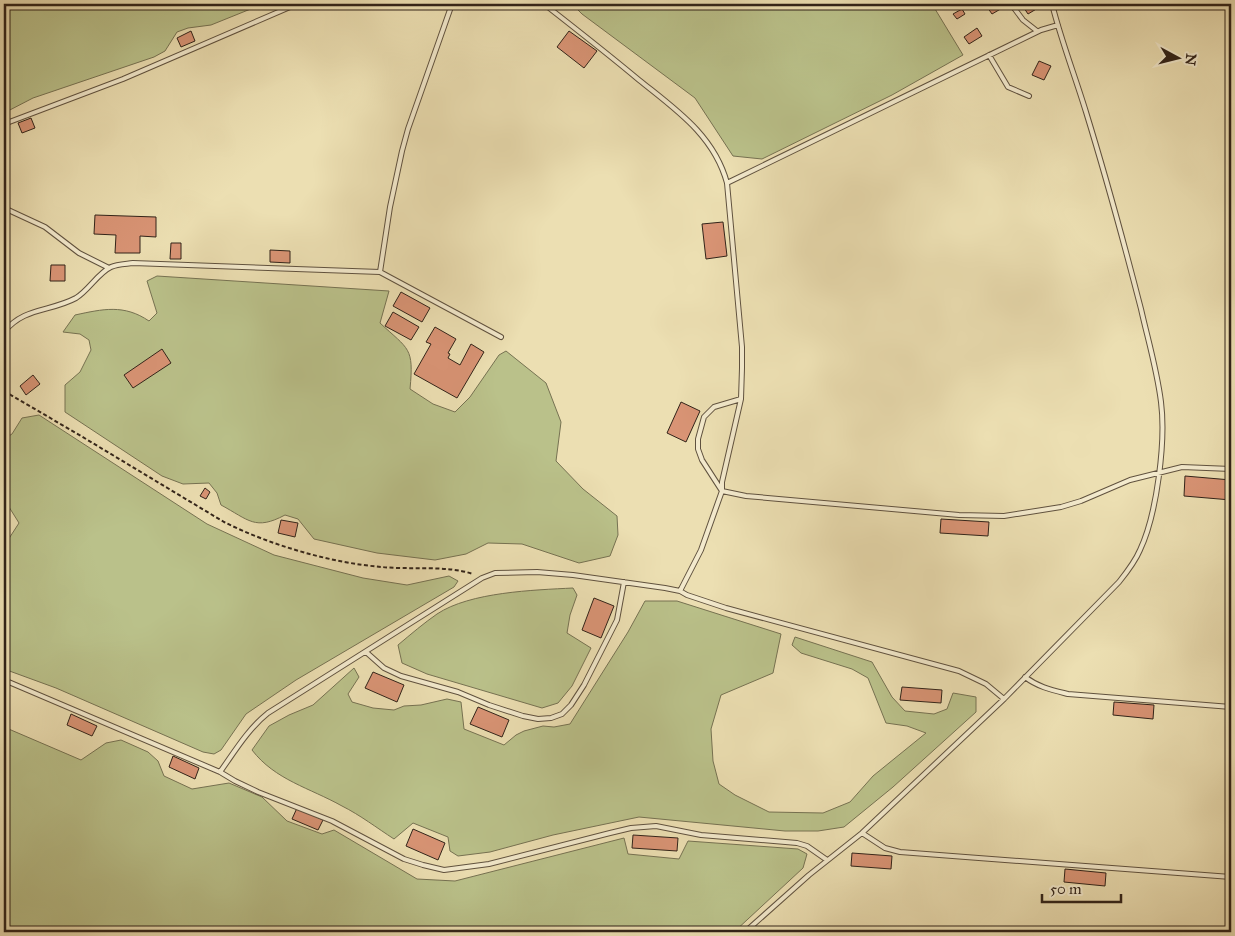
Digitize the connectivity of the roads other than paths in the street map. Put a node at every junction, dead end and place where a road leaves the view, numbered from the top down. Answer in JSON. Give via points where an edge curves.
{"nodes":[{"id":1,"x":297,"y":4,"type":"edge"},
{"id":2,"x":452,"y":4,"type":"edge"},
{"id":3,"x":544,"y":4,"type":"edge"},
{"id":4,"x":1011,"y":4,"type":"edge"},
{"id":5,"x":1052,"y":4,"type":"edge"},
{"id":6,"x":1058,"y":25,"type":"junction"},
{"id":7,"x":1037,"y":31,"type":"junction"},
{"id":8,"x":988,"y":55,"type":"junction"},
{"id":9,"x":1029,"y":96,"type":"dead end"},
{"id":10,"x":4,"y":124,"type":"edge"},
{"id":11,"x":726,"y":183,"type":"junction"},
{"id":12,"x":4,"y":208,"type":"edge"},
{"id":13,"x":109,"y":268,"type":"junction"},
{"id":14,"x":380,"y":272,"type":"junction"},
{"id":15,"x":4,"y":332,"type":"edge"},
{"id":16,"x":500,"y":337,"type":"dead end"},
{"id":17,"x":741,"y":399,"type":"junction"},
{"id":18,"x":1231,"y":469,"type":"edge"},
{"id":19,"x":1159,"y":473,"type":"junction"},
{"id":20,"x":722,"y":491,"type":"junction"},
{"id":21,"x":624,"y":582,"type":"junction"},
{"id":22,"x":680,"y":591,"type":"junction"},
{"id":23,"x":366,"y":652,"type":"junction"},
{"id":24,"x":1025,"y":677,"type":"junction"},
{"id":25,"x":4,"y":680,"type":"edge"},
{"id":26,"x":1004,"y":699,"type":"junction"},
{"id":27,"x":1231,"y":707,"type":"edge"},
{"id":28,"x":220,"y":772,"type":"junction"},
{"id":29,"x":862,"y":833,"type":"junction"},
{"id":30,"x":827,"y":860,"type":"junction"},
{"id":31,"x":1231,"y":877,"type":"edge"},
{"id":32,"x":745,"y":932,"type":"edge"}],
"edges":[{"from":1,"to":10,"type":"lane","via":[[123,79]]},
{"from":2,"to":14,"type":"lane","via":[[402,151]]},
{"from":3,"to":11,"type":"lane","via":[[686,118],[710,146]]},
{"from":4,"to":7,"type":"lane"},
{"from":5,"to":6,"type":"lane"},
{"from":6,"to":7,"type":"lane"},
{"from":6,"to":19,"type":"lane","via":[[1123,240],[1153,360],[1161,402]]},
{"from":7,"to":8,"type":"lane"},
{"from":8,"to":9,"type":"lane","via":[[1008,87]]},
{"from":8,"to":11,"type":"lane"},
{"from":11,"to":17,"type":"lane","via":[[742,347]]},
{"from":12,"to":13,"type":"lane","via":[[45,227],[79,253]]},
{"from":13,"to":14,"type":"lane","via":[[133,263]]},
{"from":13,"to":15,"type":"lane","via":[[76,298],[25,314]]},
{"from":14,"to":16,"type":"lane"},
{"from":17,"to":20,"type":"lane"},
{"from":17,"to":20,"type":"lane","via":[[714,407],[704,417],[698,439],[702,460]]},
{"from":18,"to":19,"type":"lane","via":[[1182,467]]},
{"from":19,"to":20,"type":"lane","via":[[1130,480],[1061,507],[1004,516],[958,515],[746,496]]},
{"from":19,"to":24,"type":"lane","via":[[1147,530],[1131,567],[1100,604]]},
{"from":20,"to":22,"type":"lane","via":[[701,550]]},
{"from":21,"to":22,"type":"lane"},
{"from":21,"to":23,"type":"lane","via":[[537,572],[495,573],[482,578]]},
{"from":21,"to":23,"type":"lane","via":[[617,620],[584,685],[562,714],[551,718],[523,716],[458,692],[401,676],[384,668]]},
{"from":22,"to":26,"type":"lane","via":[[735,611],[945,666],[973,676]]},
{"from":23,"to":28,"type":"lane","via":[[256,722]]},
{"from":24,"to":26,"type":"lane"},
{"from":24,"to":27,"type":"lane","via":[[1033,684],[1068,694]]},
{"from":25,"to":28,"type":"lane"},
{"from":26,"to":29,"type":"lane"},
{"from":28,"to":30,"type":"lane","via":[[258,792],[332,821],[404,859],[444,870],[489,864],[631,828],[656,826],[701,835],[797,844],[807,846]]},
{"from":29,"to":30,"type":"lane"},
{"from":29,"to":31,"type":"lane","via":[[885,848],[900,852]]},
{"from":30,"to":32,"type":"lane"}]}
